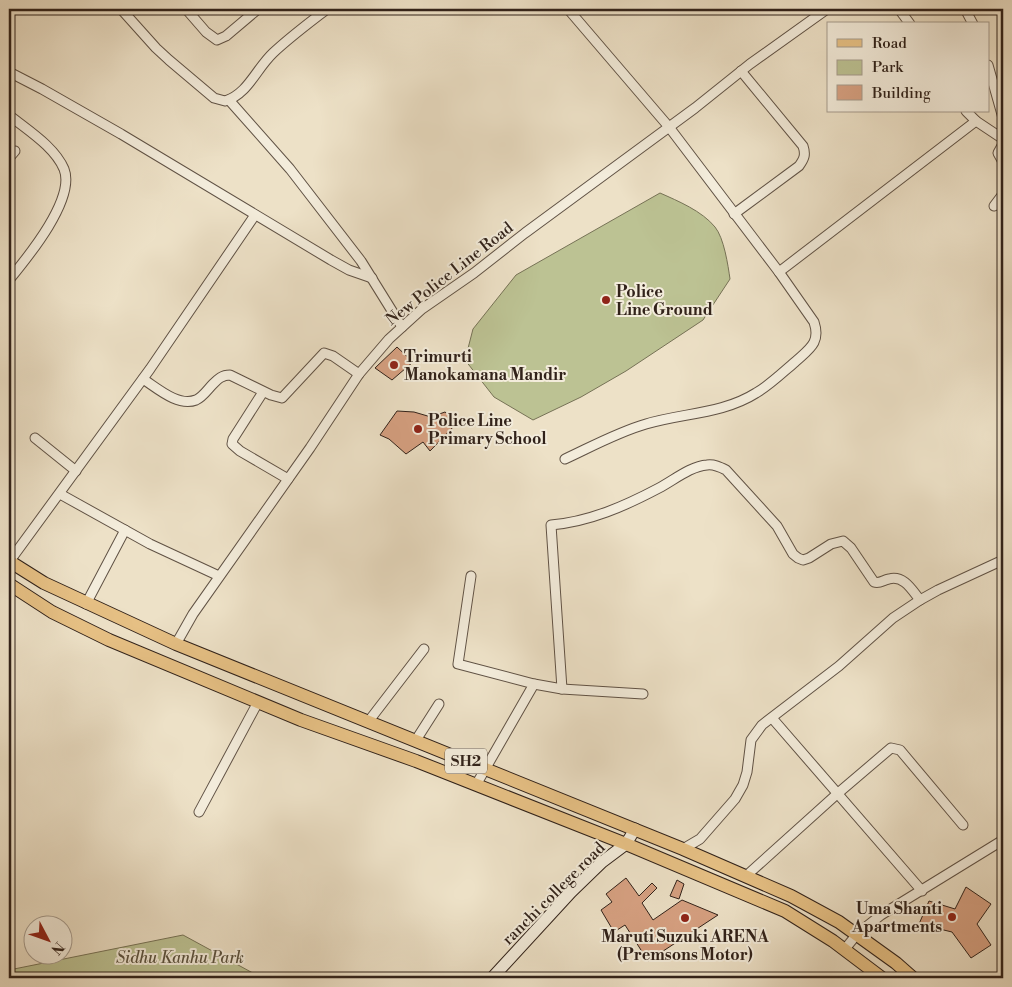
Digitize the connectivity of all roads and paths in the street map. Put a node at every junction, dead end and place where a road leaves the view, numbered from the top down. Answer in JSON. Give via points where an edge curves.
{"nodes":[{"id":1,"x":121,"y":9,"type":"edge"},
{"id":2,"x":186,"y":9,"type":"edge"},
{"id":3,"x":258,"y":9,"type":"edge"},
{"id":4,"x":327,"y":9,"type":"edge"},
{"id":5,"x":568,"y":9,"type":"edge"},
{"id":6,"x":828,"y":9,"type":"edge"},
{"id":7,"x":899,"y":9,"type":"edge"},
{"id":8,"x":965,"y":9,"type":"edge"},
{"id":9,"x":909,"y":22,"type":"edge"},
{"id":10,"x":971,"y":22,"type":"edge"},
{"id":11,"x":741,"y":71,"type":"junction"},
{"id":12,"x":9,"y":72,"type":"edge"},
{"id":13,"x":990,"y":72,"type":"edge"},
{"id":14,"x":229,"y":100,"type":"junction"},
{"id":15,"x":967,"y":112,"type":"edge"},
{"id":16,"x":9,"y":115,"type":"edge"},
{"id":17,"x":1003,"y":118,"type":"edge"},
{"id":18,"x":976,"y":121,"type":"junction"},
{"id":19,"x":669,"y":128,"type":"junction"},
{"id":20,"x":1003,"y":139,"type":"edge"},
{"id":21,"x":1003,"y":144,"type":"edge"},
{"id":22,"x":1003,"y":162,"type":"edge"},
{"id":23,"x":1003,"y":194,"type":"edge"},
{"id":24,"x":994,"y":206,"type":"dead end"},
{"id":25,"x":255,"y":214,"type":"junction"},
{"id":26,"x":734,"y":214,"type":"junction"},
{"id":27,"x":779,"y":272,"type":"junction"},
{"id":28,"x":372,"y":278,"type":"junction"},
{"id":29,"x":9,"y":280,"type":"edge"},
{"id":30,"x":402,"y":327,"type":"junction"},
{"id":31,"x":359,"y":374,"type":"junction"},
{"id":32,"x":143,"y":379,"type":"junction"},
{"id":33,"x":263,"y":392,"type":"junction"},
{"id":34,"x":35,"y":438,"type":"dead end"},
{"id":35,"x":565,"y":459,"type":"dead end"},
{"id":36,"x":76,"y":471,"type":"junction"},
{"id":37,"x":288,"y":479,"type":"junction"},
{"id":38,"x":60,"y":494,"type":"junction"},
{"id":39,"x":125,"y":530,"type":"junction"},
{"id":40,"x":1003,"y":560,"type":"edge"},
{"id":41,"x":9,"y":561,"type":"edge"},
{"id":42,"x":219,"y":576,"type":"junction"},
{"id":43,"x":472,"y":576,"type":"dead end"},
{"id":44,"x":9,"y":584,"type":"edge"},
{"id":45,"x":920,"y":600,"type":"junction"},
{"id":46,"x":86,"y":604,"type":"junction"},
{"id":47,"x":176,"y":644,"type":"junction"},
{"id":48,"x":424,"y":648,"type":"dead end"},
{"id":49,"x":534,"y":684,"type":"junction"},
{"id":50,"x":562,"y":688,"type":"junction"},
{"id":51,"x":642,"y":694,"type":"dead end"},
{"id":52,"x":258,"y":702,"type":"junction"},
{"id":53,"x":439,"y":704,"type":"dead end"},
{"id":54,"x":772,"y":718,"type":"junction"},
{"id":55,"x":368,"y":722,"type":"junction"},
{"id":56,"x":416,"y":740,"type":"junction"},
{"id":57,"x":484,"y":769,"type":"junction"},
{"id":58,"x":476,"y":785,"type":"junction"},
{"id":59,"x":837,"y":794,"type":"junction"},
{"id":60,"x":199,"y":812,"type":"dead end"},
{"id":61,"x":963,"y":825,"type":"dead end"},
{"id":62,"x":634,"y":830,"type":"junction"},
{"id":63,"x":1003,"y":840,"type":"edge"},
{"id":64,"x":626,"y":844,"type":"junction"},
{"id":65,"x":683,"y":849,"type":"junction"},
{"id":66,"x":746,"y":876,"type":"junction"},
{"id":67,"x":922,"y":891,"type":"junction"},
{"id":68,"x":857,"y":934,"type":"junction"},
{"id":69,"x":845,"y":949,"type":"junction"},
{"id":70,"x":492,"y":978,"type":"edge"},
{"id":71,"x":882,"y":978,"type":"edge"},
{"id":72,"x":913,"y":978,"type":"edge"}],
"edges":[{"from":1,"to":14,"type":"street","via":[[156,48],[214,98]]},
{"from":2,"to":3,"type":"street","via":[[217,40]]},
{"from":4,"to":14,"type":"street","via":[[272,53],[243,91]]},
{"from":5,"to":19,"type":"street"},
{"from":6,"to":11,"type":"street","name":"New Police Line Road"},
{"from":7,"to":9,"type":"street"},
{"from":8,"to":10,"type":"street"},
{"from":11,"to":19,"type":"street","name":"New Police Line Road"},
{"from":11,"to":26,"type":"street","via":[[806,153],[799,166]]},
{"from":12,"to":25,"type":"street"},
{"from":13,"to":17,"type":"street"},
{"from":14,"to":28,"type":"street","via":[[290,170]]},
{"from":15,"to":18,"type":"street"},
{"from":16,"to":29,"type":"street","via":[[55,154],[65,171],[65,183],[63,197],[48,228]]},
{"from":18,"to":20,"type":"street"},
{"from":18,"to":27,"type":"street"},
{"from":19,"to":26,"type":"street"},
{"from":19,"to":30,"type":"street","name":"New Police Line Road"},
{"from":21,"to":22,"type":"street","via":[[998,153]]},
{"from":23,"to":24,"type":"street"},
{"from":25,"to":28,"type":"street","via":[[349,270]]},
{"from":25,"to":32,"type":"street"},
{"from":26,"to":27,"type":"street"},
{"from":27,"to":35,"type":"street","via":[[814,322],[816,340],[810,349],[773,381],[740,402],[644,424]]},
{"from":28,"to":30,"type":"street"},
{"from":30,"to":31,"type":"street","name":"New Police Line Road"},
{"from":31,"to":33,"type":"street","via":[[324,353],[282,398]]},
{"from":31,"to":37,"type":"street","name":"New Police Line Road"},
{"from":32,"to":33,"type":"street","via":[[175,399],[188,401],[196,400],[225,375]]},
{"from":32,"to":36,"type":"street"},
{"from":33,"to":37,"type":"street","via":[[232,444]]},
{"from":34,"to":36,"type":"street"},
{"from":36,"to":38,"type":"street"},
{"from":37,"to":42,"type":"street","name":"New Police Line Road"},
{"from":38,"to":39,"type":"street"},
{"from":38,"to":41,"type":"street"},
{"from":39,"to":42,"type":"street"},
{"from":39,"to":46,"type":"street"},
{"from":40,"to":45,"type":"street"},
{"from":41,"to":46,"type":"main road","number":"SH2"},
{"from":42,"to":47,"type":"street","name":"New Police Line Road"},
{"from":43,"to":49,"type":"street","via":[[458,664]]},
{"from":44,"to":52,"type":"main road","number":"SH2","via":[[80,626]]},
{"from":45,"to":50,"type":"street","via":[[904,581],[897,578],[874,582],[843,541],[831,544],[809,558],[798,558],[777,526],[726,470],[707,464],[601,515],[569,524],[551,525]]},
{"from":45,"to":54,"type":"street","via":[[893,618],[839,666]]},
{"from":46,"to":47,"type":"main road","number":"SH2"},
{"from":47,"to":55,"type":"main road","number":"SH2"},
{"from":48,"to":55,"type":"street"},
{"from":49,"to":50,"type":"street"},
{"from":49,"to":57,"type":"street"},
{"from":50,"to":51,"type":"street"},
{"from":52,"to":58,"type":"main road","number":"SH2"},
{"from":52,"to":60,"type":"street"},
{"from":53,"to":56,"type":"street"},
{"from":54,"to":59,"type":"street"},
{"from":54,"to":65,"type":"street","via":[[751,740],[747,772],[735,799],[700,839]]},
{"from":55,"to":56,"type":"main road","number":"SH2"},
{"from":56,"to":57,"type":"main road","number":"SH2"},
{"from":57,"to":58,"type":"street"},
{"from":57,"to":62,"type":"main road","number":"SH2"},
{"from":58,"to":64,"type":"main road","number":"SH2"},
{"from":59,"to":61,"type":"street","via":[[887,750],[896,748]]},
{"from":59,"to":66,"type":"street"},
{"from":59,"to":67,"type":"street"},
{"from":62,"to":64,"type":"street","name":"ranchi college road"},
{"from":62,"to":65,"type":"main road","number":"SH2"},
{"from":63,"to":67,"type":"street"},
{"from":64,"to":69,"type":"main road","number":"SH2","via":[[785,911]]},
{"from":64,"to":70,"type":"street","name":"ranchi college road","via":[[571,892]]},
{"from":65,"to":66,"type":"main road","number":"SH2"},
{"from":66,"to":68,"type":"main road","number":"SH2","via":[[821,912]]},
{"from":67,"to":68,"type":"street","via":[[881,915]]},
{"from":68,"to":69,"type":"street"},
{"from":68,"to":72,"type":"main road","number":"SH2"},
{"from":69,"to":71,"type":"main road","number":"SH2"}]}
